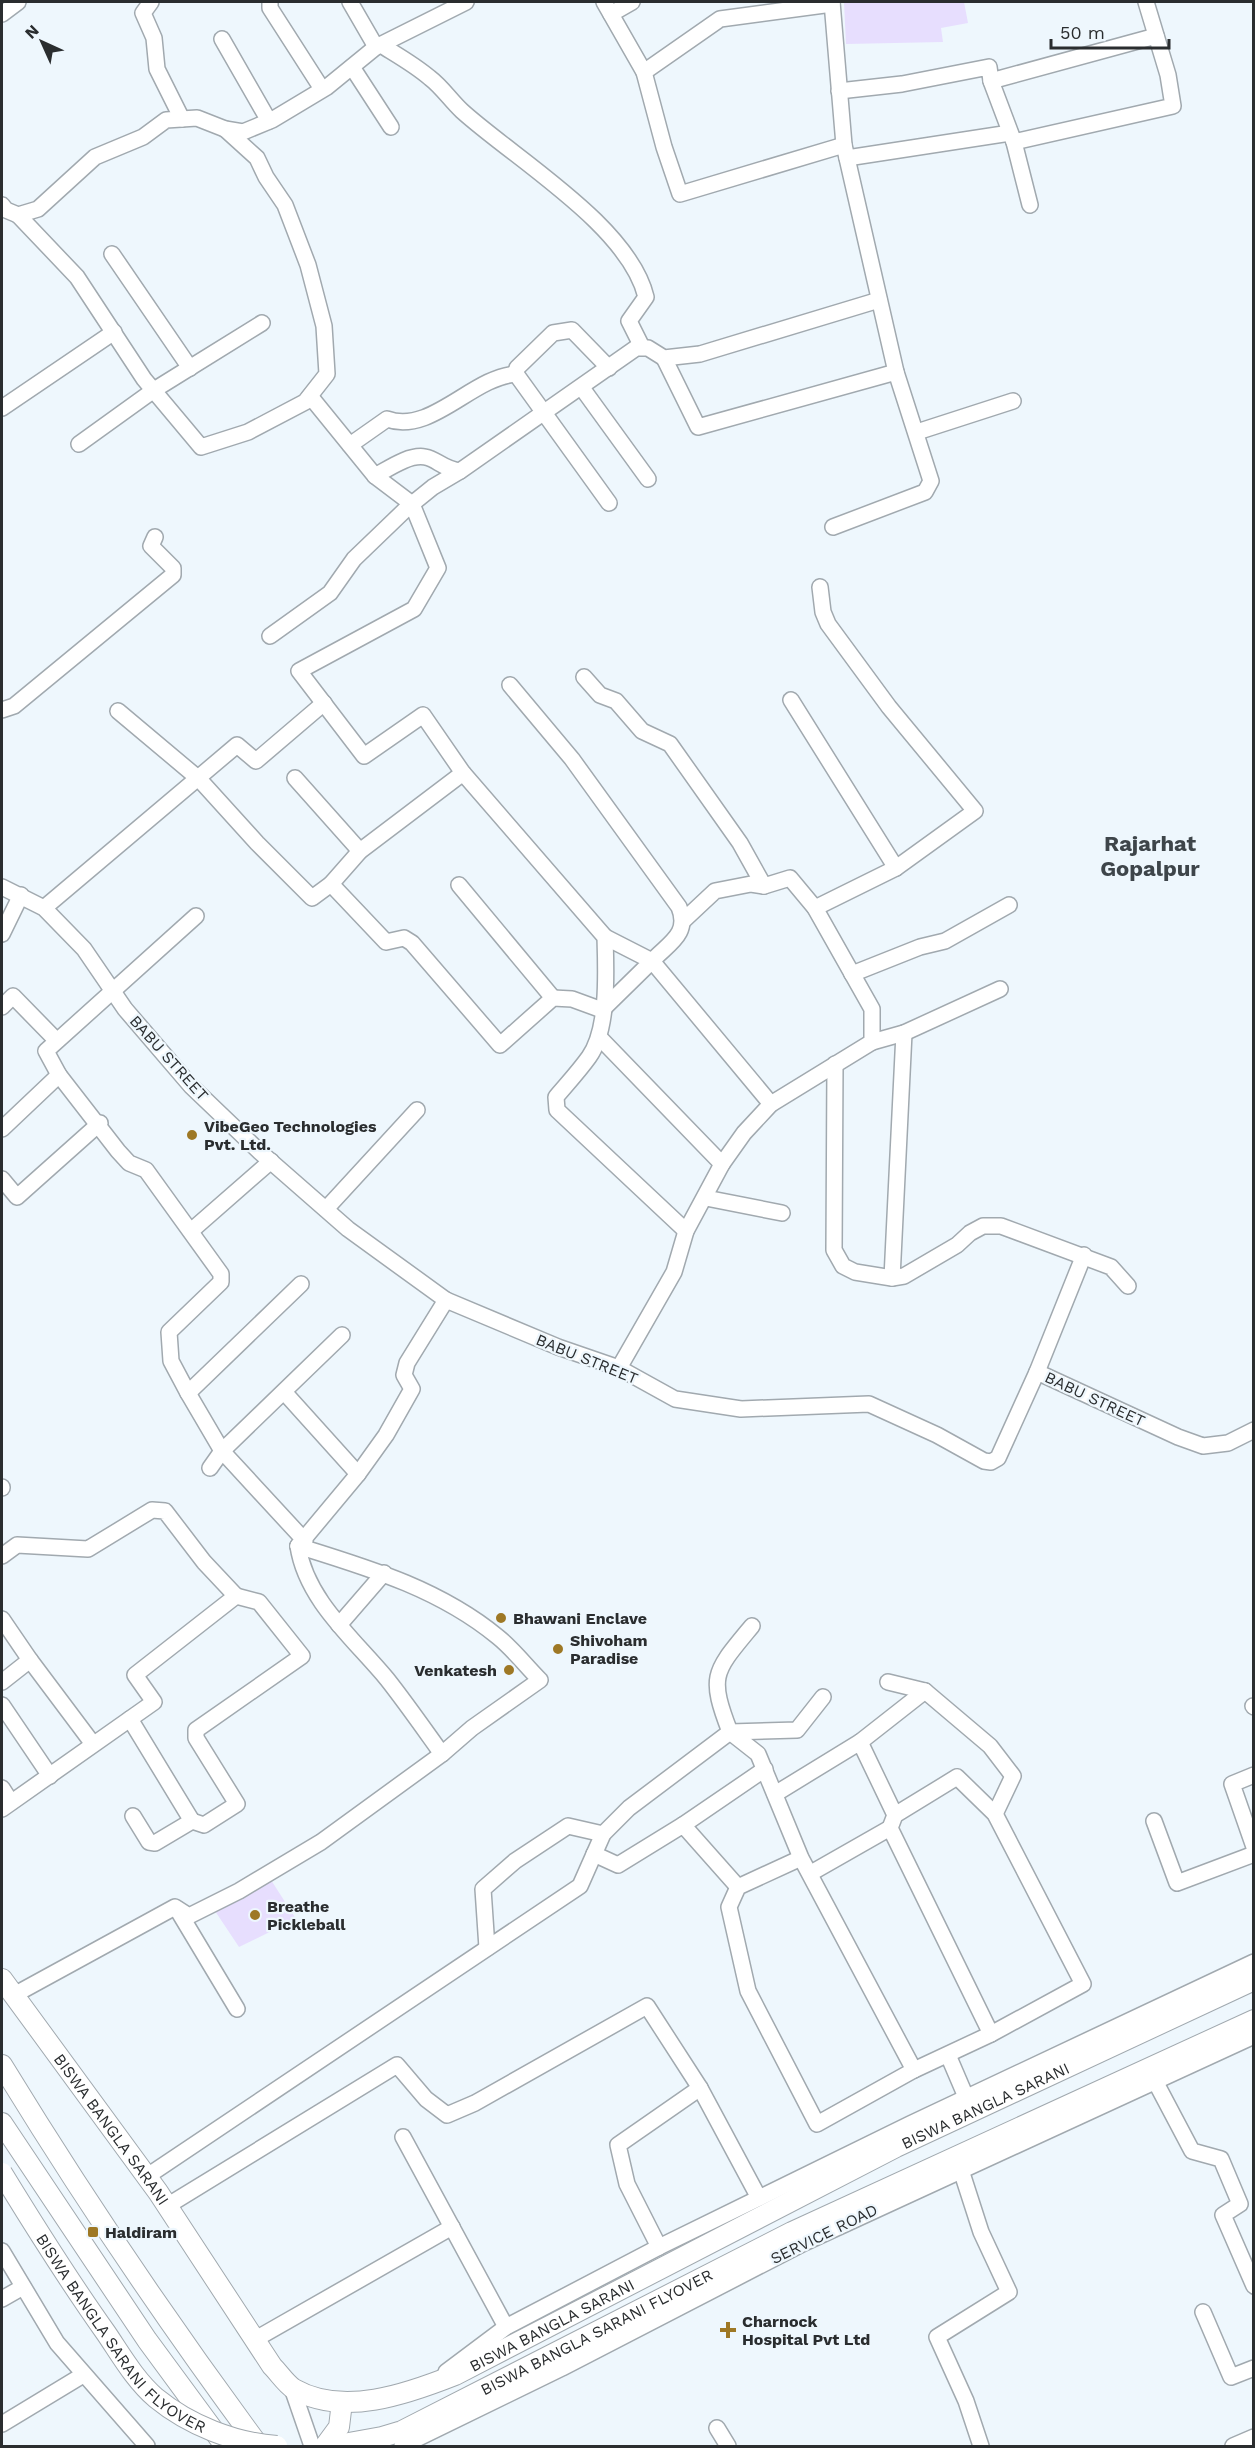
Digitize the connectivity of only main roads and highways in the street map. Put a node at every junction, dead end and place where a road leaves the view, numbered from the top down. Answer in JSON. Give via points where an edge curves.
{"nodes":[{"id":1,"x":2,"y":1979,"type":"edge"},
{"id":2,"x":1254,"y":1980,"type":"edge"},
{"id":3,"x":1254,"y":2020,"type":"edge"},
{"id":4,"x":2,"y":2066,"type":"edge"},
{"id":5,"x":2,"y":2123,"type":"edge"},
{"id":6,"x":2,"y":2173,"type":"edge"},
{"id":7,"x":858,"y":2210,"type":"joint"},
{"id":8,"x":342,"y":2402,"type":"junction"},
{"id":9,"x":225,"y":2446,"type":"edge"},
{"id":10,"x":260,"y":2446,"type":"edge"},
{"id":11,"x":277,"y":2446,"type":"edge"},
{"id":12,"x":325,"y":2446,"type":"edge"},
{"id":13,"x":332,"y":2446,"type":"edge"}],
"edges":[{"from":1,"to":8,"type":"main road","name":"BISWA BANGLA SARANI","via":[[167,2206],[254,2340],[292,2388]]},
{"from":2,"to":8,"type":"main road","name":"BISWA BANGLA SARANI","via":[[897,2147],[552,2326],[427,2386],[378,2399]]},
{"from":3,"to":7,"type":"main road","name":"BISWA BANGLA SARANI"},
{"from":4,"to":10,"type":"main road","via":[[171,2325]]},
{"from":5,"to":9,"type":"main road","via":[[147,2340]]},
{"from":6,"to":11,"type":"main road","name":"BISWA BANGLA SARANI FLYOVER","bridge":true,"via":[[140,2383],[171,2409],[197,2424],[234,2438]]},
{"from":7,"to":13,"type":"main road","name":"BISWA BANGLA SARANI FLYOVER","via":[[792,2232],[410,2427],[382,2437]]},
{"from":8,"to":12,"type":"main road","via":[[339,2427]]}]}
